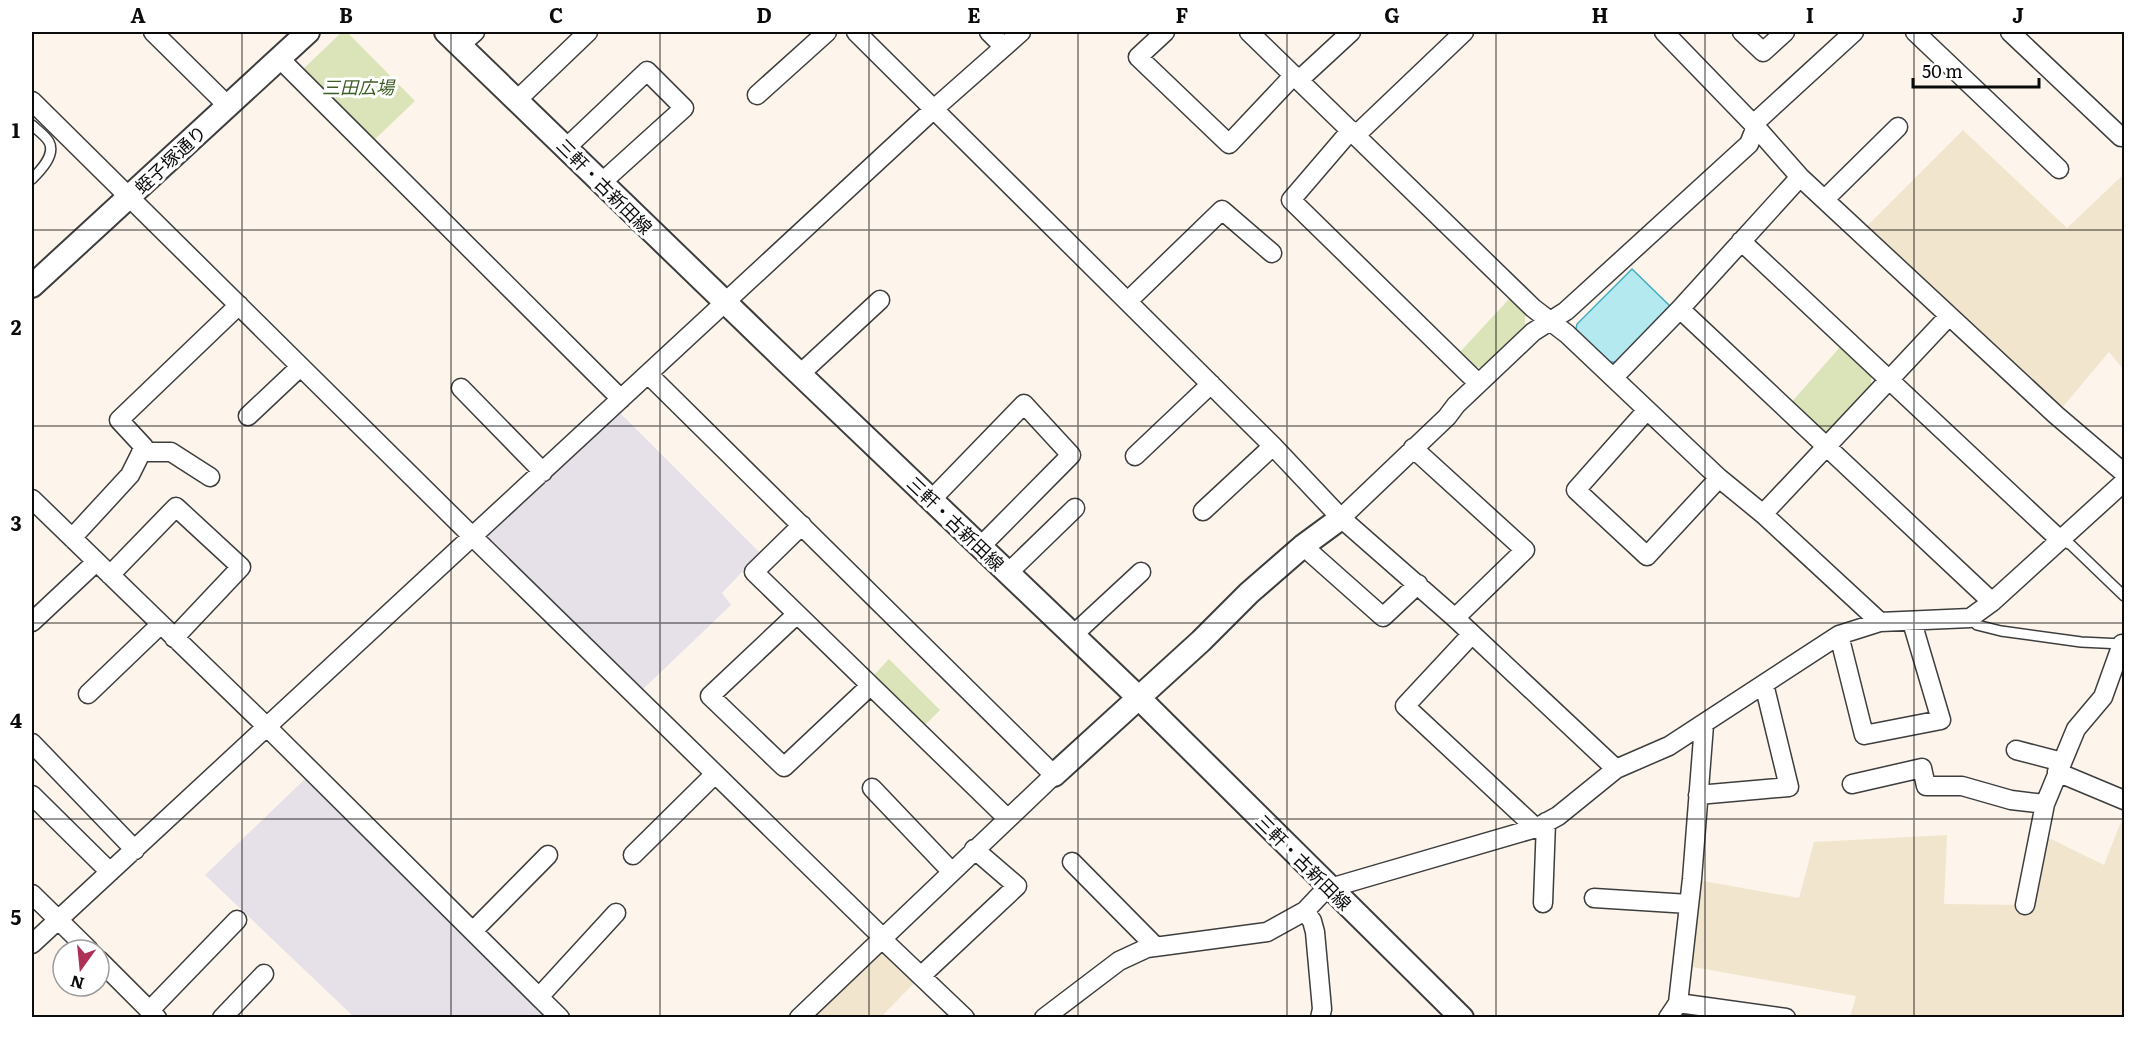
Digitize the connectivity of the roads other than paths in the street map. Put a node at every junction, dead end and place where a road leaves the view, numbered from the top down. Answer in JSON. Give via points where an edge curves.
{"nodes":[{"id":1,"x":153,"y":32,"type":"edge"},
{"id":2,"x":308,"y":32,"type":"edge"},
{"id":3,"x":588,"y":32,"type":"edge"},
{"id":4,"x":827,"y":32,"type":"edge"},
{"id":5,"x":856,"y":32,"type":"edge"},
{"id":6,"x":989,"y":32,"type":"edge"},
{"id":7,"x":1021,"y":32,"type":"edge"},
{"id":8,"x":1165,"y":32,"type":"edge"},
{"id":9,"x":1249,"y":32,"type":"edge"},
{"id":10,"x":1351,"y":32,"type":"edge"},
{"id":11,"x":1464,"y":32,"type":"edge"},
{"id":12,"x":1664,"y":32,"type":"edge"},
{"id":13,"x":1742,"y":32,"type":"edge"},
{"id":14,"x":1785,"y":32,"type":"edge"},
{"id":15,"x":1854,"y":32,"type":"edge"},
{"id":16,"x":1915,"y":32,"type":"edge"},
{"id":17,"x":2010,"y":32,"type":"edge"},
{"id":18,"x":460,"y":36,"type":"edge"},
{"id":19,"x":1004,"y":46,"type":"junction"},
{"id":20,"x":279,"y":58,"type":"junction"},
{"id":21,"x":1297,"y":77,"type":"junction"},
{"id":22,"x":757,"y":95,"type":"dead end"},
{"id":23,"x":517,"y":100,"type":"junction"},
{"id":24,"x":32,"y":101,"type":"edge"},
{"id":25,"x":227,"y":105,"type":"junction"},
{"id":26,"x":934,"y":108,"type":"junction"},
{"id":27,"x":32,"y":125,"type":"edge"},
{"id":28,"x":1755,"y":126,"type":"junction"},
{"id":29,"x":1898,"y":127,"type":"dead end"},
{"id":30,"x":1354,"y":133,"type":"junction"},
{"id":31,"x":2121,"y":137,"type":"dead end"},
{"id":32,"x":566,"y":148,"type":"junction"},
{"id":33,"x":2058,"y":169,"type":"dead end"},
{"id":34,"x":1800,"y":177,"type":"junction"},
{"id":35,"x":32,"y":179,"type":"edge"},
{"id":36,"x":601,"y":183,"type":"junction"},
{"id":37,"x":130,"y":197,"type":"junction"},
{"id":38,"x":1825,"y":200,"type":"junction"},
{"id":39,"x":1741,"y":242,"type":"junction"},
{"id":40,"x":1272,"y":253,"type":"dead end"},
{"id":41,"x":32,"y":286,"type":"edge"},
{"id":42,"x":880,"y":300,"type":"dead end"},
{"id":43,"x":1128,"y":301,"type":"junction"},
{"id":44,"x":725,"y":302,"type":"junction"},
{"id":45,"x":239,"y":305,"type":"junction"},
{"id":46,"x":1680,"y":309,"type":"junction"},
{"id":47,"x":1949,"y":316,"type":"junction"},
{"id":48,"x":1550,"y":321,"type":"junction"},
{"id":49,"x":300,"y":367,"type":"junction"},
{"id":50,"x":648,"y":374,"type":"junction"},
{"id":51,"x":800,"y":374,"type":"junction"},
{"id":52,"x":1614,"y":377,"type":"junction"},
{"id":53,"x":1889,"y":380,"type":"junction"},
{"id":54,"x":1478,"y":383,"type":"junction"},
{"id":55,"x":1211,"y":384,"type":"junction"},
{"id":56,"x":461,"y":388,"type":"dead end"},
{"id":57,"x":621,"y":399,"type":"junction"},
{"id":58,"x":1647,"y":410,"type":"junction"},
{"id":59,"x":248,"y":416,"type":"dead end"},
{"id":60,"x":1273,"y":446,"type":"junction"},
{"id":61,"x":1826,"y":447,"type":"junction"},
{"id":62,"x":1413,"y":448,"type":"junction"},
{"id":63,"x":141,"y":452,"type":"junction"},
{"id":64,"x":1135,"y":456,"type":"dead end"},
{"id":65,"x":543,"y":472,"type":"junction"},
{"id":66,"x":2124,"y":473,"type":"edge"},
{"id":67,"x":210,"y":477,"type":"dead end"},
{"id":68,"x":1719,"y":478,"type":"junction"},
{"id":69,"x":2120,"y":490,"type":"edge"},
{"id":70,"x":931,"y":500,"type":"junction"},
{"id":71,"x":33,"y":504,"type":"edge"},
{"id":72,"x":1075,"y":508,"type":"dead end"},
{"id":73,"x":1203,"y":511,"type":"dead end"},
{"id":74,"x":1763,"y":514,"type":"junction"},
{"id":75,"x":1341,"y":518,"type":"junction"},
{"id":76,"x":802,"y":525,"type":"junction"},
{"id":77,"x":473,"y":537,"type":"junction"},
{"id":78,"x":72,"y":538,"type":"junction"},
{"id":79,"x":2060,"y":540,"type":"junction"},
{"id":80,"x":1303,"y":546,"type":"junction"},
{"id":81,"x":980,"y":547,"type":"junction"},
{"id":82,"x":103,"y":569,"type":"junction"},
{"id":83,"x":1141,"y":572,"type":"dead end"},
{"id":84,"x":1008,"y":573,"type":"junction"},
{"id":85,"x":1418,"y":584,"type":"junction"},
{"id":86,"x":2124,"y":596,"type":"edge"},
{"id":87,"x":1992,"y":602,"type":"junction"},
{"id":88,"x":797,"y":614,"type":"junction"},
{"id":89,"x":1455,"y":618,"type":"junction"},
{"id":90,"x":1970,"y":618,"type":"junction"},
{"id":91,"x":32,"y":622,"type":"edge"},
{"id":92,"x":1880,"y":622,"type":"junction"},
{"id":93,"x":1912,"y":622,"type":"junction"},
{"id":94,"x":160,"y":624,"type":"junction"},
{"id":95,"x":1472,"y":634,"type":"junction"},
{"id":96,"x":1073,"y":635,"type":"junction"},
{"id":97,"x":1839,"y":635,"type":"junction"},
{"id":98,"x":174,"y":638,"type":"junction"},
{"id":99,"x":2123,"y":644,"type":"edge"},
{"id":100,"x":1764,"y":684,"type":"junction"},
{"id":101,"x":870,"y":687,"type":"junction"},
{"id":102,"x":88,"y":694,"type":"dead end"},
{"id":103,"x":1139,"y":698,"type":"junction"},
{"id":104,"x":1704,"y":725,"type":"junction"},
{"id":105,"x":267,"y":727,"type":"junction"},
{"id":106,"x":32,"y":743,"type":"edge"},
{"id":107,"x":2016,"y":750,"type":"dead end"},
{"id":108,"x":2060,"y":767,"type":"junction"},
{"id":109,"x":1616,"y":769,"type":"junction"},
{"id":110,"x":715,"y":774,"type":"junction"},
{"id":111,"x":1054,"y":775,"type":"junction"},
{"id":112,"x":1852,"y":784,"type":"dead end"},
{"id":113,"x":872,"y":788,"type":"dead end"},
{"id":114,"x":32,"y":795,"type":"edge"},
{"id":115,"x":1698,"y":795,"type":"junction"},
{"id":116,"x":2124,"y":800,"type":"edge"},
{"id":117,"x":2045,"y":804,"type":"junction"},
{"id":118,"x":1007,"y":818,"type":"junction"},
{"id":119,"x":1541,"y":825,"type":"junction"},
{"id":120,"x":974,"y":849,"type":"junction"},
{"id":121,"x":135,"y":850,"type":"junction"},
{"id":122,"x":548,"y":855,"type":"dead end"},
{"id":123,"x":633,"y":855,"type":"dead end"},
{"id":124,"x":1072,"y":862,"type":"dead end"},
{"id":125,"x":951,"y":871,"type":"junction"},
{"id":126,"x":110,"y":872,"type":"junction"},
{"id":127,"x":1330,"y":888,"type":"junction"},
{"id":128,"x":32,"y":894,"type":"edge"},
{"id":129,"x":1594,"y":898,"type":"dead end"},
{"id":130,"x":1543,"y":903,"type":"dead end"},
{"id":131,"x":1689,"y":904,"type":"junction"},
{"id":132,"x":2025,"y":905,"type":"dead end"},
{"id":133,"x":1305,"y":911,"type":"junction"},
{"id":134,"x":616,"y":913,"type":"dead end"},
{"id":135,"x":58,"y":920,"type":"junction"},
{"id":136,"x":237,"y":920,"type":"dead end"},
{"id":137,"x":473,"y":931,"type":"junction"},
{"id":138,"x":77,"y":938,"type":"edge"},
{"id":139,"x":882,"y":939,"type":"junction"},
{"id":140,"x":32,"y":944,"type":"edge"},
{"id":141,"x":1156,"y":947,"type":"junction"},
{"id":142,"x":111,"y":972,"type":"edge"},
{"id":143,"x":264,"y":974,"type":"dead end"},
{"id":144,"x":922,"y":975,"type":"junction"},
{"id":145,"x":539,"y":997,"type":"junction"},
{"id":146,"x":1673,"y":1010,"type":"edge"},
{"id":147,"x":153,"y":1014,"type":"edge"},
{"id":148,"x":222,"y":1017,"type":"edge"},
{"id":149,"x":560,"y":1017,"type":"edge"},
{"id":150,"x":799,"y":1017,"type":"edge"},
{"id":151,"x":965,"y":1017,"type":"edge"},
{"id":152,"x":1044,"y":1017,"type":"edge"},
{"id":153,"x":1320,"y":1017,"type":"edge"},
{"id":154,"x":1462,"y":1017,"type":"edge"},
{"id":155,"x":1786,"y":1017,"type":"edge"}],
"edges":[{"from":1,"to":25,"type":"street"},
{"from":2,"to":20,"type":"street","name":"蛭子塚通り"},
{"from":3,"to":23,"type":"street"},
{"from":4,"to":22,"type":"street"},
{"from":5,"to":26,"type":"street"},
{"from":6,"to":19,"type":"street"},
{"from":7,"to":19,"type":"street"},
{"from":8,"to":21,"type":"street","via":[[1138,57],[1229,144]]},
{"from":9,"to":21,"type":"street"},
{"from":10,"to":21,"type":"street"},
{"from":11,"to":30,"type":"street"},
{"from":12,"to":28,"type":"street"},
{"from":13,"to":14,"type":"street","via":[[1763,52]]},
{"from":15,"to":28,"type":"street"},
{"from":16,"to":33,"type":"street"},
{"from":17,"to":31,"type":"street"},
{"from":18,"to":23,"type":"street","name":"三軒・古新田線"},
{"from":19,"to":26,"type":"street"},
{"from":20,"to":25,"type":"street","name":"蛭子塚通り"},
{"from":20,"to":57,"type":"street"},
{"from":21,"to":30,"type":"street"},
{"from":23,"to":32,"type":"street","name":"三軒・古新田線"},
{"from":24,"to":37,"type":"street"},
{"from":25,"to":37,"type":"street","name":"蛭子塚通り"},
{"from":26,"to":43,"type":"street"},
{"from":26,"to":44,"type":"street"},
{"from":27,"to":35,"type":"lane","via":[[49,141],[50,147],[46,165]]},
{"from":28,"to":34,"type":"street"},
{"from":28,"to":48,"type":"street","via":[[1749,144],[1566,311]]},
{"from":29,"to":38,"type":"street"},
{"from":30,"to":48,"type":"street"},
{"from":30,"to":54,"type":"street","via":[[1291,200]]},
{"from":32,"to":36,"type":"street","name":"三軒・古新田線"},
{"from":32,"to":36,"type":"street","via":[[648,71],[684,108]]},
{"from":34,"to":38,"type":"street"},
{"from":34,"to":39,"type":"street"},
{"from":36,"to":44,"type":"street","name":"三軒・古新田線"},
{"from":37,"to":41,"type":"street","name":"蛭子塚通り"},
{"from":37,"to":45,"type":"street"},
{"from":38,"to":47,"type":"street"},
{"from":39,"to":46,"type":"street"},
{"from":39,"to":53,"type":"street"},
{"from":40,"to":43,"type":"street","via":[[1222,210]]},
{"from":42,"to":51,"type":"street"},
{"from":43,"to":55,"type":"street"},
{"from":44,"to":50,"type":"street"},
{"from":44,"to":51,"type":"street","name":"三軒・古新田線"},
{"from":45,"to":49,"type":"street"},
{"from":45,"to":63,"type":"street","via":[[119,420],[144,447]]},
{"from":46,"to":52,"type":"street"},
{"from":46,"to":61,"type":"street"},
{"from":47,"to":53,"type":"street"},
{"from":47,"to":66,"type":"street"},
{"from":48,"to":52,"type":"street"},
{"from":48,"to":54,"type":"street"},
{"from":49,"to":59,"type":"street"},
{"from":49,"to":77,"type":"street"},
{"from":50,"to":57,"type":"street"},
{"from":50,"to":76,"type":"street"},
{"from":51,"to":70,"type":"street","name":"三軒・古新田線"},
{"from":52,"to":58,"type":"street"},
{"from":53,"to":61,"type":"street"},
{"from":53,"to":79,"type":"street"},
{"from":54,"to":62,"type":"street"},
{"from":55,"to":60,"type":"street"},
{"from":55,"to":64,"type":"street"},
{"from":56,"to":65,"type":"street"},
{"from":57,"to":65,"type":"street"},
{"from":58,"to":68,"type":"street"},
{"from":58,"to":68,"type":"street","via":[[1576,490],[1647,556]]},
{"from":60,"to":73,"type":"street"},
{"from":60,"to":75,"type":"street"},
{"from":61,"to":74,"type":"street"},
{"from":61,"to":87,"type":"street"},
{"from":62,"to":75,"type":"street"},
{"from":62,"to":89,"type":"street","via":[[1525,550]]},
{"from":63,"to":67,"type":"street","via":[[171,452]]},
{"from":63,"to":78,"type":"street","via":[[130,475]]},
{"from":65,"to":77,"type":"street"},
{"from":68,"to":74,"type":"street"},
{"from":69,"to":79,"type":"street"},
{"from":70,"to":81,"type":"street","name":"三軒・古新田線"},
{"from":70,"to":81,"type":"street","via":[[1024,404],[1071,455]]},
{"from":71,"to":78,"type":"street"},
{"from":72,"to":84,"type":"street"},
{"from":74,"to":92,"type":"street"},
{"from":75,"to":80,"type":"street"},
{"from":75,"to":85,"type":"street"},
{"from":76,"to":88,"type":"street","via":[[754,572]]},
{"from":76,"to":111,"type":"street"},
{"from":77,"to":105,"type":"street"},
{"from":77,"to":110,"type":"street"},
{"from":78,"to":82,"type":"street"},
{"from":79,"to":86,"type":"lane","via":[[2071,545]]},
{"from":79,"to":87,"type":"street"},
{"from":80,"to":85,"type":"street","via":[[1383,617]]},
{"from":80,"to":103,"type":"street"},
{"from":81,"to":84,"type":"street","name":"三軒・古新田線"},
{"from":82,"to":91,"type":"street"},
{"from":82,"to":94,"type":"street"},
{"from":82,"to":98,"type":"street","via":[[176,507],[241,567]]},
{"from":83,"to":96,"type":"street"},
{"from":84,"to":96,"type":"street","name":"三軒・古新田線"},
{"from":85,"to":89,"type":"street"},
{"from":87,"to":90,"type":"street"},
{"from":88,"to":101,"type":"street"},
{"from":88,"to":101,"type":"street","via":[[710,696],[784,767]]},
{"from":89,"to":95,"type":"street"},
{"from":90,"to":93,"type":"street"},
{"from":90,"to":99,"type":"lane","via":[[1977,625],[2001,631]]},
{"from":92,"to":93,"type":"street"},
{"from":92,"to":97,"type":"street"},
{"from":93,"to":97,"type":"street","via":[[1941,720],[1863,735]]},
{"from":94,"to":98,"type":"street"},
{"from":94,"to":102,"type":"street"},
{"from":95,"to":109,"type":"street"},
{"from":95,"to":119,"type":"street","via":[[1405,706]]},
{"from":96,"to":103,"type":"street","name":"三軒・古新田線"},
{"from":97,"to":100,"type":"street"},
{"from":98,"to":105,"type":"street"},
{"from":99,"to":108,"type":"street","via":[[2103,697],[2076,729]]},
{"from":100,"to":104,"type":"street"},
{"from":100,"to":115,"type":"street","via":[[1789,787]]},
{"from":101,"to":118,"type":"street"},
{"from":103,"to":111,"type":"street"},
{"from":103,"to":127,"type":"street","name":"三軒・古新田線"},
{"from":104,"to":109,"type":"street","via":[[1669,746]]},
{"from":104,"to":115,"type":"street"},
{"from":105,"to":121,"type":"street"},
{"from":105,"to":137,"type":"street"},
{"from":106,"to":121,"type":"street"},
{"from":107,"to":108,"type":"street"},
{"from":108,"to":116,"type":"street"},
{"from":108,"to":117,"type":"street"},
{"from":109,"to":119,"type":"street"},
{"from":110,"to":123,"type":"street"},
{"from":110,"to":139,"type":"street"},
{"from":111,"to":118,"type":"street"},
{"from":112,"to":117,"type":"street","via":[[1922,768],[1926,786],[1962,786],[2011,800]]},
{"from":113,"to":125,"type":"street"},
{"from":114,"to":126,"type":"street"},
{"from":115,"to":131,"type":"street"},
{"from":117,"to":132,"type":"street"},
{"from":118,"to":120,"type":"street"},
{"from":119,"to":127,"type":"street"},
{"from":119,"to":130,"type":"street"},
{"from":120,"to":125,"type":"street"},
{"from":120,"to":144,"type":"street","via":[[1017,886]]},
{"from":121,"to":126,"type":"street"},
{"from":122,"to":137,"type":"street"},
{"from":124,"to":141,"type":"street"},
{"from":125,"to":139,"type":"street"},
{"from":126,"to":135,"type":"street"},
{"from":127,"to":133,"type":"street"},
{"from":127,"to":154,"type":"street","name":"三軒・古新田線"},
{"from":128,"to":135,"type":"street"},
{"from":129,"to":131,"type":"street"},
{"from":131,"to":146,"type":"street"},
{"from":133,"to":141,"type":"street","via":[[1267,932]]},
{"from":133,"to":153,"type":"street","via":[[1315,932]]},
{"from":134,"to":145,"type":"street"},
{"from":135,"to":138,"type":"street"},
{"from":135,"to":140,"type":"street"},
{"from":136,"to":147,"type":"street"},
{"from":137,"to":145,"type":"street"},
{"from":139,"to":144,"type":"street"},
{"from":139,"to":150,"type":"street"},
{"from":141,"to":152,"type":"street","via":[[1119,961]]},
{"from":142,"to":147,"type":"street"},
{"from":143,"to":148,"type":"street"},
{"from":144,"to":151,"type":"street"},
{"from":145,"to":149,"type":"street"},
{"from":146,"to":155,"type":"street"}]}
